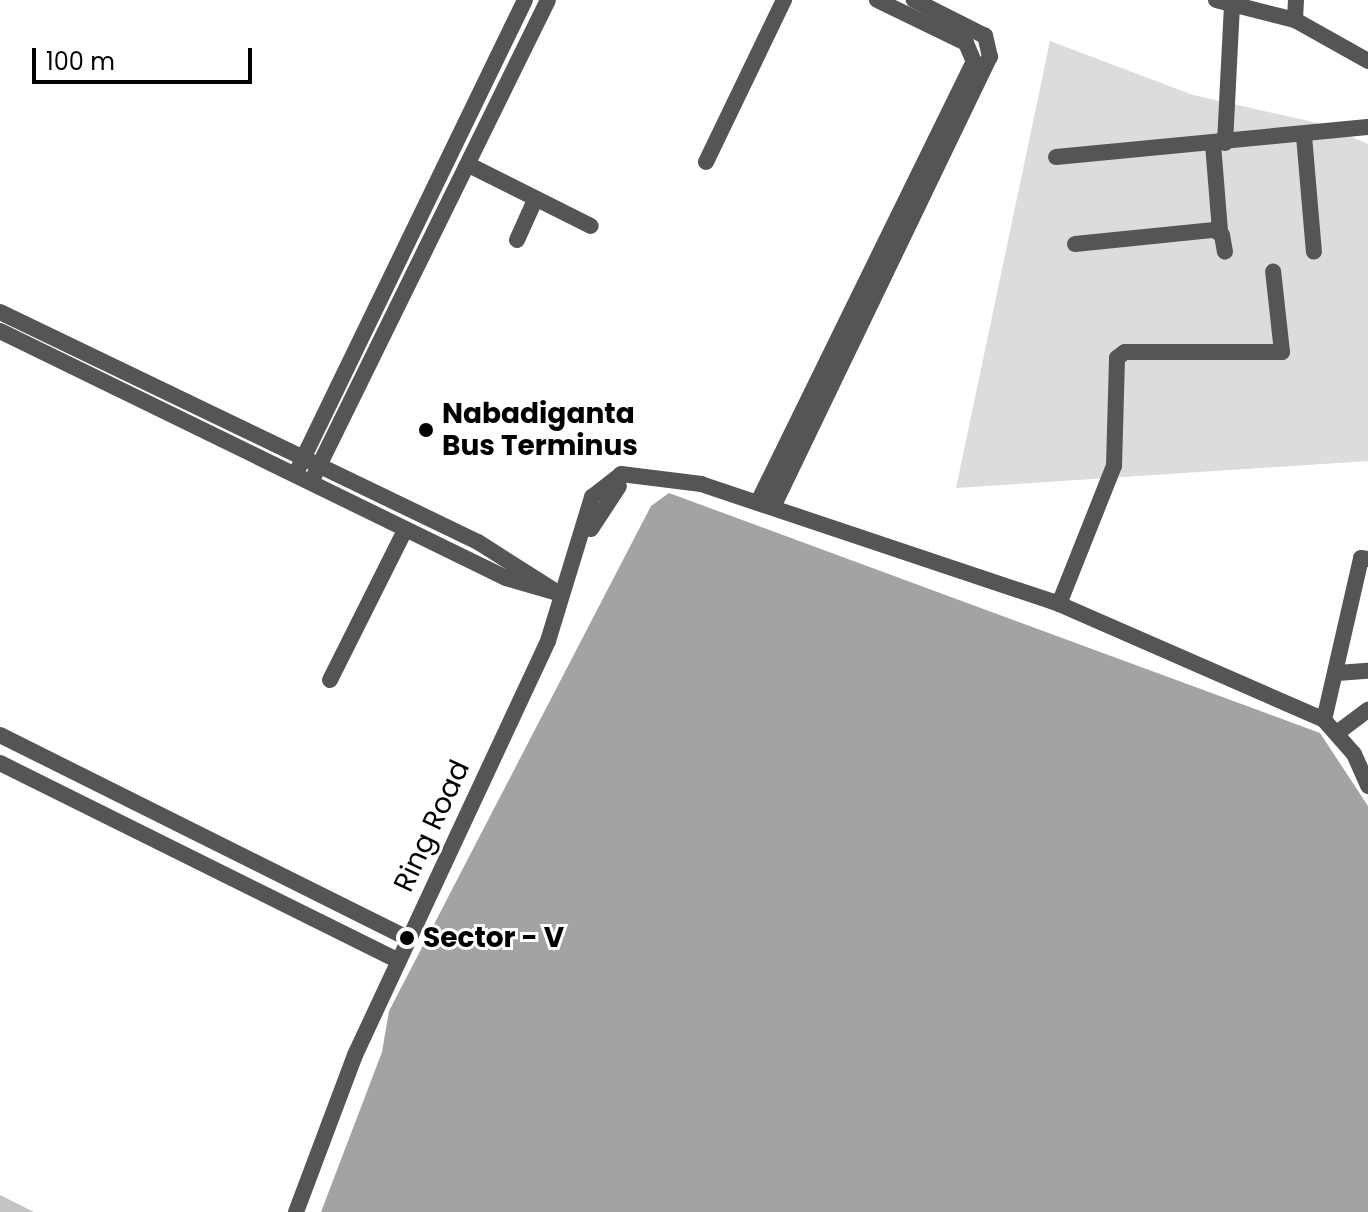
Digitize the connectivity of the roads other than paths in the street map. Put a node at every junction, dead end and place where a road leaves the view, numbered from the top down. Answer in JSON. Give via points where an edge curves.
{"nodes":[{"id":1,"x":525,"y":0,"type":"edge"},
{"id":2,"x":548,"y":0,"type":"edge"},
{"id":3,"x":784,"y":0,"type":"edge"},
{"id":4,"x":877,"y":0,"type":"edge"},
{"id":5,"x":914,"y":0,"type":"edge"},
{"id":6,"x":1296,"y":0,"type":"edge"},
{"id":7,"x":1224,"y":3,"type":"edge"},
{"id":8,"x":1295,"y":20,"type":"junction"},
{"id":9,"x":1368,"y":61,"type":"edge"},
{"id":10,"x":471,"y":111,"type":"junction"},
{"id":11,"x":490,"y":120,"type":"junction"},
{"id":12,"x":1368,"y":127,"type":"edge"},
{"id":13,"x":1304,"y":136,"type":"junction"},
{"id":14,"x":1219,"y":144,"type":"junction"},
{"id":15,"x":1056,"y":157,"type":"dead end"},
{"id":16,"x":706,"y":162,"type":"dead end"},
{"id":17,"x":469,"y":165,"type":"junction"},
{"id":18,"x":535,"y":200,"type":"junction"},
{"id":19,"x":591,"y":226,"type":"dead end"},
{"id":20,"x":1220,"y":231,"type":"junction"},
{"id":21,"x":517,"y":240,"type":"dead end"},
{"id":22,"x":1075,"y":244,"type":"dead end"},
{"id":23,"x":1225,"y":252,"type":"dead end"},
{"id":24,"x":1314,"y":252,"type":"dead end"},
{"id":25,"x":1273,"y":271,"type":"dead end"},
{"id":26,"x":4,"y":324,"type":"edge"},
{"id":27,"x":298,"y":468,"type":"junction"},
{"id":28,"x":314,"y":476,"type":"junction"},
{"id":29,"x":765,"y":504,"type":"junction"},
{"id":30,"x":405,"y":530,"type":"junction"},
{"id":31,"x":1368,"y":559,"type":"edge"},
{"id":32,"x":558,"y":593,"type":"junction"},
{"id":33,"x":1059,"y":604,"type":"junction"},
{"id":34,"x":1368,"y":671,"type":"edge"},
{"id":35,"x":1337,"y":673,"type":"junction"},
{"id":36,"x":330,"y":680,"type":"dead end"},
{"id":37,"x":1368,"y":710,"type":"edge"},
{"id":38,"x":1324,"y":720,"type":"junction"},
{"id":39,"x":1337,"y":733,"type":"junction"},
{"id":40,"x":0,"y":735,"type":"edge"},
{"id":41,"x":0,"y":763,"type":"edge"},
{"id":42,"x":1368,"y":786,"type":"edge"},
{"id":43,"x":147,"y":808,"type":"junction"},
{"id":44,"x":136,"y":829,"type":"junction"},
{"id":45,"x":254,"y":861,"type":"junction"},
{"id":46,"x":245,"y":883,"type":"junction"},
{"id":47,"x":407,"y":938,"type":"junction"},
{"id":48,"x":396,"y":960,"type":"junction"},
{"id":49,"x":296,"y":1212,"type":"edge"}],
"edges":[{"from":1,"to":10,"type":"street"},
{"from":2,"to":11,"type":"street"},
{"from":3,"to":16,"type":"street"},
{"from":4,"to":29,"type":"street","via":[[966,43],[974,62]]},
{"from":5,"to":29,"type":"street","via":[[985,36],[990,57]]},
{"from":6,"to":8,"type":"street"},
{"from":7,"to":8,"type":"street"},
{"from":7,"to":14,"type":"street"},
{"from":8,"to":9,"type":"street"},
{"from":10,"to":11,"type":"street"},
{"from":10,"to":27,"type":"street"},
{"from":11,"to":17,"type":"street"},
{"from":12,"to":13,"type":"street"},
{"from":13,"to":14,"type":"street"},
{"from":13,"to":24,"type":"street"},
{"from":14,"to":15,"type":"street"},
{"from":14,"to":20,"type":"street"},
{"from":17,"to":18,"type":"street"},
{"from":17,"to":28,"type":"street"},
{"from":18,"to":19,"type":"street"},
{"from":18,"to":21,"type":"street"},
{"from":20,"to":22,"type":"street"},
{"from":20,"to":23,"type":"street"},
{"from":25,"to":33,"type":"street","via":[[1282,352],[1125,352],[1117,358],[1114,466]]},
{"from":26,"to":27,"type":"street"},
{"from":27,"to":28,"type":"street"},
{"from":28,"to":30,"type":"street"},
{"from":28,"to":32,"type":"street","via":[[478,542]]},
{"from":29,"to":32,"type":"street","name":"Ring Road","via":[[621,474],[592,497]]},
{"from":29,"to":33,"type":"street"},
{"from":30,"to":32,"type":"street","via":[[506,578]]},
{"from":30,"to":36,"type":"street"},
{"from":31,"to":35,"type":"street","via":[[1361,558]]},
{"from":32,"to":47,"type":"street","name":"Ring Road","via":[[548,641],[444,872]]},
{"from":33,"to":38,"type":"street"},
{"from":34,"to":35,"type":"street"},
{"from":35,"to":38,"type":"street"},
{"from":37,"to":39,"type":"street"},
{"from":38,"to":39,"type":"street"},
{"from":39,"to":42,"type":"street"},
{"from":40,"to":43,"type":"street"},
{"from":41,"to":44,"type":"street"},
{"from":43,"to":44,"type":"street"},
{"from":43,"to":45,"type":"street"},
{"from":44,"to":46,"type":"street"},
{"from":45,"to":46,"type":"street"},
{"from":45,"to":47,"type":"street"},
{"from":46,"to":48,"type":"street"},
{"from":47,"to":48,"type":"street","name":"Ring Road"},
{"from":48,"to":49,"type":"street","name":"Ring Road"}]}
